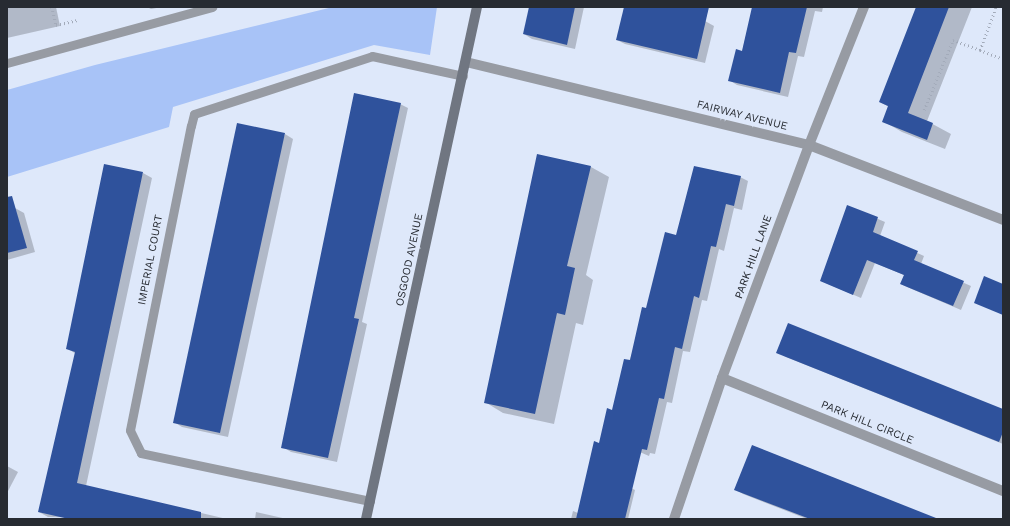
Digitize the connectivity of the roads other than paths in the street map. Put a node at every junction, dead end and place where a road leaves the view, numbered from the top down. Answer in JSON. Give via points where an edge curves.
{"nodes":[{"id":1,"x":212,"y":7,"type":"edge"},
{"id":2,"x":477,"y":7,"type":"edge"},
{"id":3,"x":864,"y":7,"type":"edge"},
{"id":4,"x":466,"y":62,"type":"junction"},
{"id":5,"x":7,"y":63,"type":"edge"},
{"id":6,"x":463,"y":76,"type":"junction"},
{"id":7,"x":809,"y":145,"type":"junction"},
{"id":8,"x":1003,"y":220,"type":"edge"},
{"id":9,"x":722,"y":378,"type":"junction"},
{"id":10,"x":1003,"y":491,"type":"edge"},
{"id":11,"x":370,"y":501,"type":"junction"},
{"id":12,"x":366,"y":519,"type":"edge"},
{"id":13,"x":674,"y":519,"type":"edge"}],
"edges":[{"from":1,"to":5,"type":"lane"},
{"from":2,"to":4,"type":"street","name":"OSGOOD AVENUE"},
{"from":3,"to":7,"type":"street","name":"PARK HILL LANE"},
{"from":4,"to":6,"type":"street","name":"OSGOOD AVENUE"},
{"from":4,"to":7,"type":"street","name":"FAIRWAY AVENUE"},
{"from":6,"to":11,"type":"street","name":"OSGOOD AVENUE"},
{"from":6,"to":11,"type":"lane","name":"IMPERIAL COURT","via":[[372,56],[194,114],[191,126],[130,430],[141,453]]},
{"from":7,"to":8,"type":"street","name":"FAIRWAY AVENUE"},
{"from":7,"to":9,"type":"street","name":"PARK HILL LANE"},
{"from":9,"to":10,"type":"street","name":"PARK HILL CIRCLE"},
{"from":9,"to":13,"type":"street","name":"PARK HILL LANE"},
{"from":11,"to":12,"type":"street","name":"OSGOOD AVENUE"}]}
